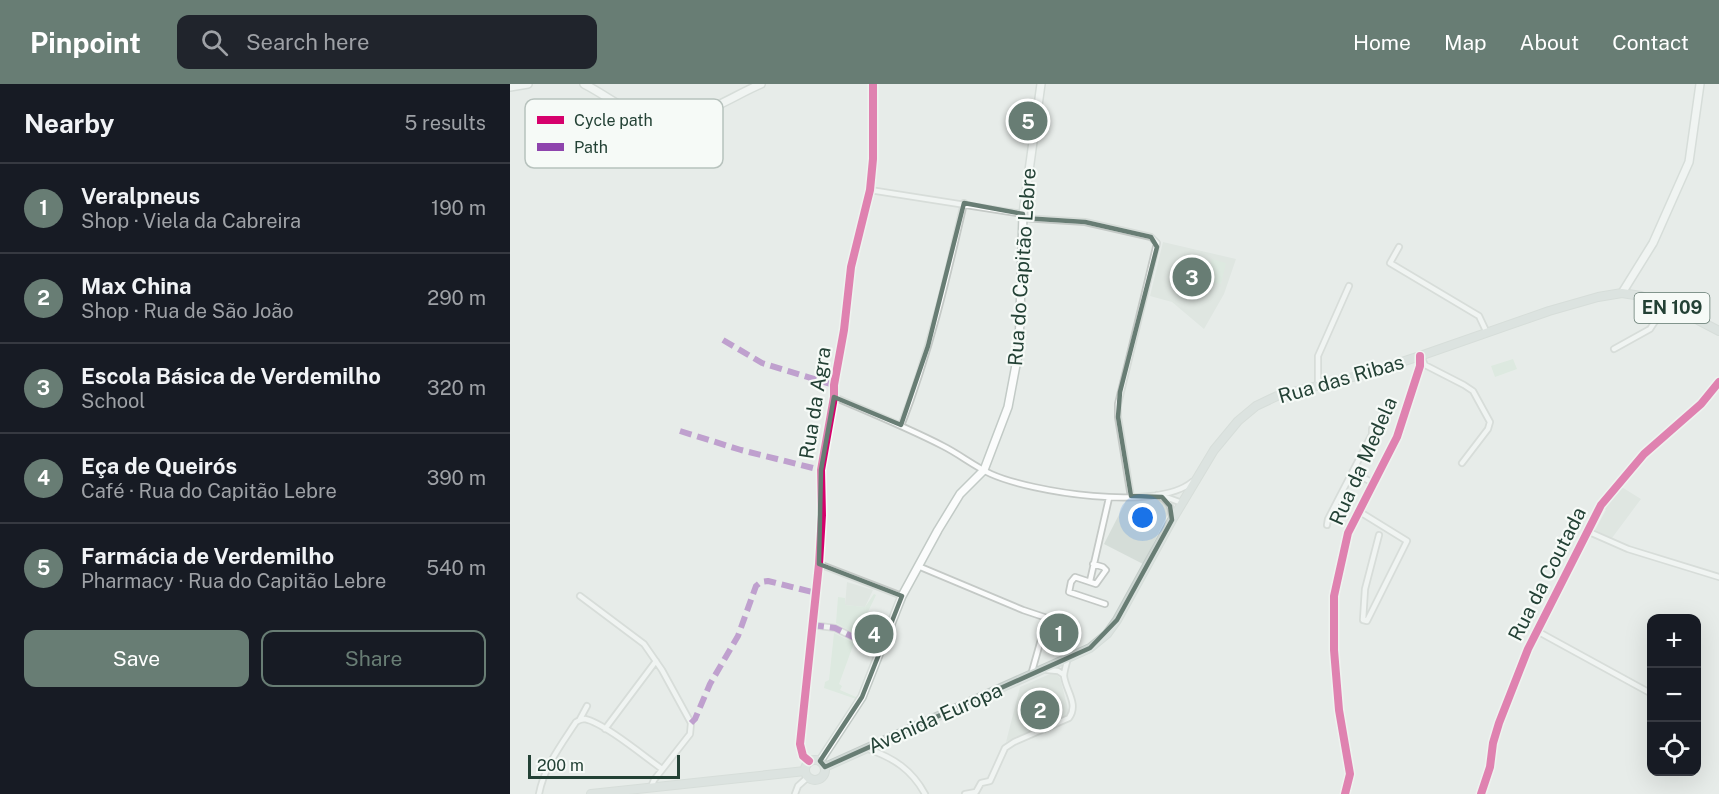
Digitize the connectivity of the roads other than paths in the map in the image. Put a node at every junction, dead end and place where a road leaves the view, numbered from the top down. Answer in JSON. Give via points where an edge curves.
{"nodes":[{"id":1,"x":528,"y":84,"type":"edge"},
{"id":2,"x":584,"y":84,"type":"edge"},
{"id":3,"x":873,"y":84,"type":"edge"},
{"id":4,"x":1041,"y":84,"type":"edge"},
{"id":5,"x":1700,"y":84,"type":"edge"},
{"id":6,"x":755,"y":85,"type":"edge"},
{"id":7,"x":510,"y":87,"type":"edge"},
{"id":8,"x":612,"y":99,"type":"edge"},
{"id":9,"x":723,"y":100,"type":"edge"},
{"id":10,"x":870,"y":190,"type":"junction"},
{"id":11,"x":964,"y":203,"type":"junction"},
{"id":12,"x":1023,"y":216,"type":"junction"},
{"id":13,"x":1399,"y":247,"type":"dead end"},
{"id":14,"x":1349,"y":286,"type":"dead end"},
{"id":15,"x":1622,"y":293,"type":"junction"},
{"id":16,"x":1665,"y":305,"type":"junction"},
{"id":17,"x":1719,"y":331,"type":"edge"},
{"id":18,"x":1487,"y":333,"type":"junction"},
{"id":19,"x":1614,"y":349,"type":"dead end"},
{"id":20,"x":1420,"y":357,"type":"junction"},
{"id":21,"x":1719,"y":382,"type":"edge"},
{"id":22,"x":1318,"y":385,"type":"junction"},
{"id":23,"x":834,"y":397,"type":"junction"},
{"id":24,"x":901,"y":426,"type":"junction"},
{"id":25,"x":1372,"y":429,"type":"dead end"},
{"id":26,"x":1462,"y":463,"type":"dead end"},
{"id":27,"x":984,"y":470,"type":"junction"},
{"id":28,"x":1353,"y":472,"type":"junction"},
{"id":29,"x":1198,"y":477,"type":"junction"},
{"id":30,"x":1373,"y":483,"type":"junction"},
{"id":31,"x":1172,"y":492,"type":"junction"},
{"id":32,"x":1157,"y":495,"type":"junction"},
{"id":33,"x":1131,"y":497,"type":"junction"},
{"id":34,"x":1109,"y":498,"type":"junction"},
{"id":35,"x":1182,"y":503,"type":"junction"},
{"id":36,"x":1360,"y":512,"type":"junction"},
{"id":37,"x":1172,"y":520,"type":"junction"},
{"id":38,"x":1327,"y":525,"type":"dead end"},
{"id":39,"x":1587,"y":531,"type":"junction"},
{"id":40,"x":1379,"y":535,"type":"dead end"},
{"id":41,"x":819,"y":564,"type":"junction"},
{"id":42,"x":1094,"y":564,"type":"junction"},
{"id":43,"x":918,"y":566,"type":"junction"},
{"id":44,"x":1719,"y":577,"type":"edge"},
{"id":45,"x":1090,"y":581,"type":"junction"},
{"id":46,"x":580,"y":596,"type":"dead end"},
{"id":47,"x":902,"y":596,"type":"junction"},
{"id":48,"x":1364,"y":600,"type":"junction"},
{"id":49,"x":1377,"y":602,"type":"junction"},
{"id":50,"x":1105,"y":604,"type":"dead end"},
{"id":51,"x":813,"y":625,"type":"junction"},
{"id":52,"x":1537,"y":631,"type":"junction"},
{"id":53,"x":871,"y":646,"type":"dead end"},
{"id":54,"x":1068,"y":657,"type":"junction"},
{"id":55,"x":656,"y":661,"type":"junction"},
{"id":56,"x":1041,"y":670,"type":"junction"},
{"id":57,"x":1031,"y":675,"type":"junction"},
{"id":58,"x":1064,"y":675,"type":"junction"},
{"id":59,"x":1647,"y":691,"type":"edge"},
{"id":60,"x":587,"y":706,"type":"dead end"},
{"id":61,"x":580,"y":719,"type":"junction"},
{"id":62,"x":605,"y":729,"type":"junction"},
{"id":63,"x":868,"y":749,"type":"junction"},
{"id":64,"x":809,"y":761,"type":"junction"},
{"id":65,"x":822,"y":764,"type":"junction"},
{"id":66,"x":662,"y":769,"type":"junction"},
{"id":67,"x":807,"y":774,"type":"junction"},
{"id":68,"x":651,"y":787,"type":"junction"},
{"id":69,"x":539,"y":794,"type":"edge"},
{"id":70,"x":591,"y":794,"type":"edge"},
{"id":71,"x":795,"y":794,"type":"edge"},
{"id":72,"x":925,"y":794,"type":"edge"},
{"id":73,"x":965,"y":794,"type":"edge"},
{"id":74,"x":1345,"y":794,"type":"edge"},
{"id":75,"x":1480,"y":794,"type":"edge"}],
"edges":[{"from":1,"to":7,"type":"main road"},
{"from":2,"to":8,"type":"main road"},
{"from":3,"to":10,"type":"street","name":"Rua da Agra"},
{"from":4,"to":12,"type":"main road","name":"Rua do Capitão Lebre"},
{"from":5,"to":15,"type":"main road","via":[[1689,162],[1653,243]]},
{"from":6,"to":9,"type":"main road"},
{"from":10,"to":11,"type":"street"},
{"from":10,"to":23,"type":"street","name":"Rua da Agra","via":[[851,267]]},
{"from":11,"to":12,"type":"street"},
{"from":11,"to":24,"type":"street","via":[[928,346]]},
{"from":12,"to":27,"type":"main road","name":"Rua do Capitão Lebre","via":[[1020,349],[1008,407]]},
{"from":12,"to":33,"type":"street","via":[[1105,226],[1151,237],[1157,243],[1118,404]]},
{"from":13,"to":18,"type":"street","via":[[1390,263],[1479,316]]},
{"from":14,"to":22,"type":"street","via":[[1318,356]]},
{"from":15,"to":16,"type":"main road","number":"EN 109"},
{"from":15,"to":18,"type":"main road","name":"Rua das Ribas","number":"EN 109","via":[[1564,306]]},
{"from":16,"to":17,"type":"main road","number":"EN 109"},
{"from":16,"to":19,"type":"street","via":[[1650,329]]},
{"from":18,"to":20,"type":"main road","name":"Rua das Ribas","number":"EN 109"},
{"from":20,"to":22,"type":"main road","name":"Rua das Ribas","number":"EN 109"},
{"from":20,"to":26,"type":"street","via":[[1425,365],[1473,391],[1490,422]]},
{"from":20,"to":30,"type":"street","name":"Rua da Medela","via":[[1396,436]]},
{"from":21,"to":39,"type":"street","name":"Rua da Coutada","via":[[1701,404],[1644,454],[1601,505]]},
{"from":22,"to":29,"type":"main road","name":"Rua das Ribas","number":"EN 109","via":[[1256,406],[1238,421]]},
{"from":23,"to":24,"type":"street"},
{"from":23,"to":41,"type":"street","name":"Rua da Agra","via":[[821,470]]},
{"from":24,"to":27,"type":"street"},
{"from":25,"to":28,"type":"street"},
{"from":27,"to":34,"type":"street","via":[[1035,487]]},
{"from":27,"to":43,"type":"main road","name":"Rua do Capitão Lebre","via":[[960,494]]},
{"from":28,"to":30,"type":"street"},
{"from":28,"to":38,"type":"street"},
{"from":29,"to":31,"type":"street"},
{"from":29,"to":35,"type":"main road","name":"Avenida Europa","number":"EN 109"},
{"from":30,"to":36,"type":"street","name":"Rua da Medela"},
{"from":31,"to":32,"type":"street"},
{"from":31,"to":35,"type":"street"},
{"from":32,"to":33,"type":"street"},
{"from":32,"to":35,"type":"street"},
{"from":32,"to":37,"type":"street","via":[[1168,502]]},
{"from":33,"to":34,"type":"street"},
{"from":34,"to":42,"type":"street"},
{"from":35,"to":37,"type":"main road","name":"Avenida Europa","number":"EN 109"},
{"from":36,"to":49,"type":"street","via":[[1407,541]]},
{"from":36,"to":74,"type":"street","name":"Rua da Medela","via":[[1348,533],[1334,596],[1339,710],[1350,774]]},
{"from":37,"to":54,"type":"main road","name":"Avenida Europa","number":"EN 109","via":[[1107,634],[1090,648]]},
{"from":39,"to":44,"type":"street","via":[[1628,549]]},
{"from":39,"to":52,"type":"street","name":"Rua da Coutada"},
{"from":40,"to":48,"type":"street"},
{"from":41,"to":47,"type":"street"},
{"from":41,"to":51,"type":"street","name":"Rua da Agra"},
{"from":42,"to":45,"type":"street"},
{"from":42,"to":45,"type":"street","via":[[1106,570],[1096,584]]},
{"from":43,"to":47,"type":"main road","name":"Rua do Capitão Lebre"},
{"from":43,"to":57,"type":"street","via":[[1047,618]]},
{"from":45,"to":50,"type":"street","via":[[1075,577],[1069,592]]},
{"from":46,"to":55,"type":"street","via":[[644,644]]},
{"from":47,"to":65,"type":"main road","name":"Rua do Capitão Lebre","via":[[862,697]]},
{"from":48,"to":49,"type":"street"},
{"from":48,"to":49,"type":"street","via":[[1367,621]]},
{"from":51,"to":53,"type":"street","via":[[835,628]]},
{"from":51,"to":64,"type":"street","name":"Rua da Agra","via":[[800,744]]},
{"from":52,"to":59,"type":"street"},
{"from":52,"to":75,"type":"street","name":"Rua da Coutada","via":[[1492,743],[1490,767]]},
{"from":54,"to":56,"type":"main road","name":"Avenida Europa","number":"EN 109"},
{"from":54,"to":58,"type":"street"},
{"from":55,"to":62,"type":"street"},
{"from":55,"to":66,"type":"street","via":[[692,728]]},
{"from":56,"to":57,"type":"main road","name":"Avenida Europa","number":"EN 109"},
{"from":56,"to":58,"type":"street"},
{"from":57,"to":63,"type":"main road","name":"Avenida Europa","number":"EN 109"},
{"from":58,"to":73,"type":"street","via":[[1072,701],[1069,718],[1005,748],[990,780],[981,783],[975,792]]},
{"from":60,"to":61,"type":"street"},
{"from":61,"to":62,"type":"street"},
{"from":61,"to":69,"type":"street","via":[[552,759]]},
{"from":62,"to":66,"type":"street"},
{"from":63,"to":65,"type":"main road","name":"Avenida Europa","number":"EN 109"},
{"from":63,"to":72,"type":"street","via":[[884,754],[908,770]]},
{"from":64,"to":65,"type":"main road","name":"Avenida Europa","number":"EN 109"},
{"from":64,"to":67,"type":"main road"},
{"from":65,"to":67,"type":"main road","name":"Avenida Europa","number":"EN 109","via":[[824,774],[820,778],[814,780]]},
{"from":66,"to":68,"type":"street"},
{"from":67,"to":68,"type":"main road","name":"Avenida Europa","number":"EN 109"},
{"from":67,"to":71,"type":"street"},
{"from":68,"to":70,"type":"main road","name":"Avenida Europa","number":"EN 109"}]}
